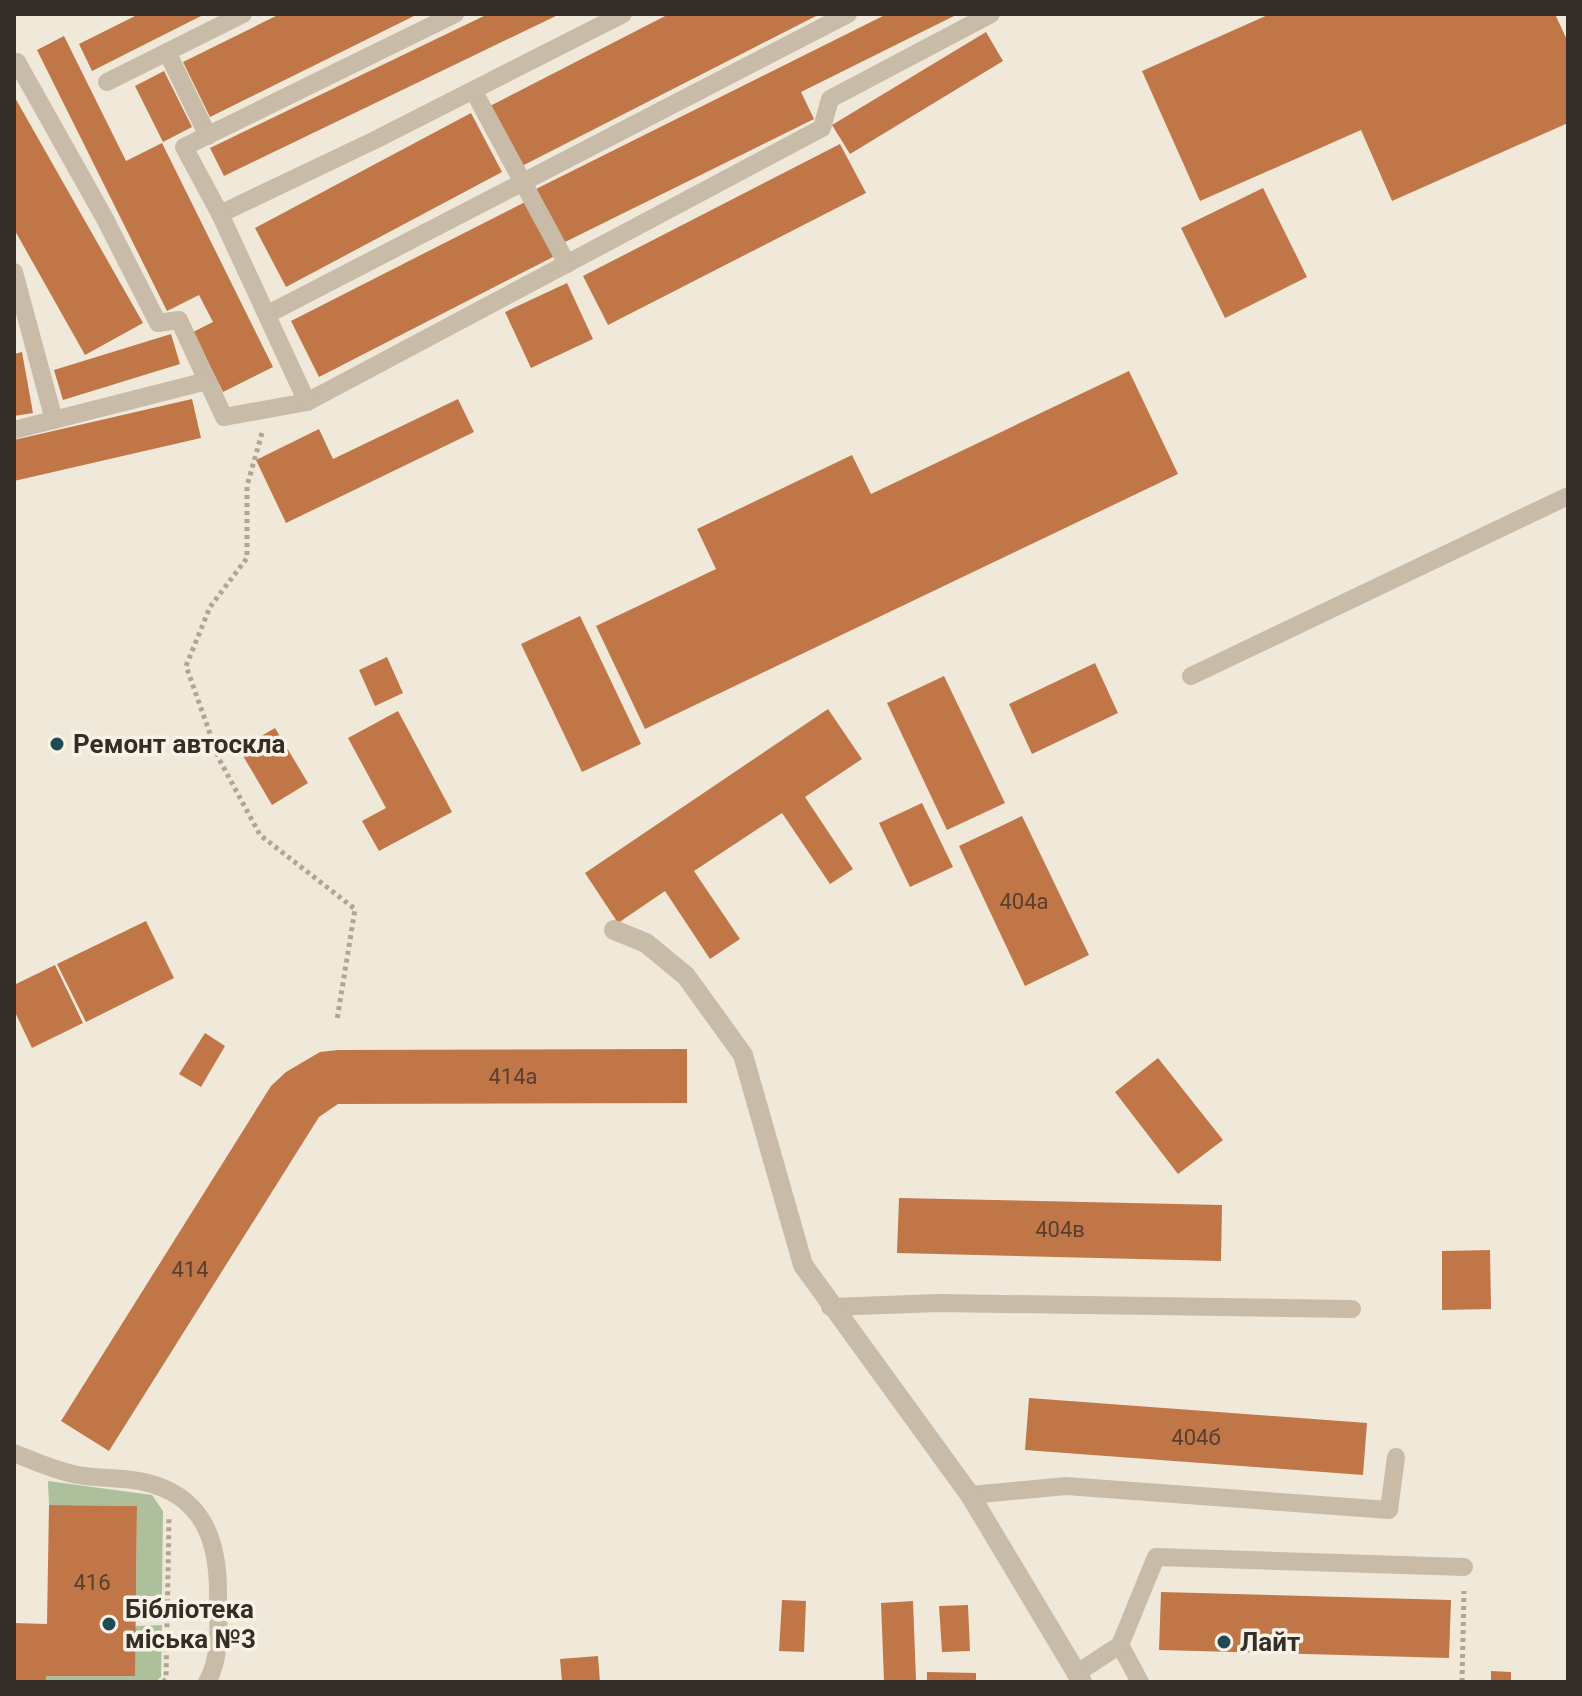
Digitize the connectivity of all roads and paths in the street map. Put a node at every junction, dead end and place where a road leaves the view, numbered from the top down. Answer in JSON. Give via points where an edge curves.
{"nodes":[{"id":1,"x":243,"y":14,"type":"edge"},
{"id":2,"x":455,"y":14,"type":"edge"},
{"id":3,"x":623,"y":14,"type":"edge"},
{"id":4,"x":848,"y":14,"type":"edge"},
{"id":5,"x":991,"y":14,"type":"edge"},
{"id":6,"x":167,"y":52,"type":"junction"},
{"id":7,"x":17,"y":62,"type":"dead end"},
{"id":8,"x":107,"y":82,"type":"dead end"},
{"id":9,"x":473,"y":90,"type":"junction"},
{"id":10,"x":208,"y":136,"type":"junction"},
{"id":11,"x":523,"y":182,"type":"junction"},
{"id":12,"x":220,"y":214,"type":"junction"},
{"id":13,"x":567,"y":264,"type":"junction"},
{"id":14,"x":14,"y":272,"type":"edge"},
{"id":15,"x":268,"y":314,"type":"junction"},
{"id":16,"x":207,"y":381,"type":"junction"},
{"id":17,"x":307,"y":402,"type":"junction"},
{"id":18,"x":269,"y":409,"type":"junction"},
{"id":19,"x":54,"y":420,"type":"junction"},
{"id":20,"x":14,"y":430,"type":"edge"},
{"id":21,"x":1568,"y":496,"type":"edge"},
{"id":22,"x":1191,"y":676,"type":"dead end"},
{"id":23,"x":614,"y":930,"type":"dead end"},
{"id":24,"x":337,"y":1020,"type":"dead end"},
{"id":25,"x":830,"y":1307,"type":"junction"},
{"id":26,"x":1352,"y":1309,"type":"dead end"},
{"id":27,"x":14,"y":1453,"type":"edge"},
{"id":28,"x":1396,"y":1457,"type":"dead end"},
{"id":29,"x":169,"y":1489,"type":"junction"},
{"id":30,"x":970,"y":1495,"type":"junction"},
{"id":31,"x":1464,"y":1567,"type":"joint"},
{"id":32,"x":1120,"y":1645,"type":"junction"},
{"id":33,"x":1080,"y":1677,"type":"edge"},
{"id":34,"x":163,"y":1682,"type":"edge"},
{"id":35,"x":207,"y":1682,"type":"edge"},
{"id":36,"x":1140,"y":1682,"type":"edge"},
{"id":37,"x":1462,"y":1682,"type":"edge"}],
"edges":[{"from":1,"to":6,"type":"lane"},
{"from":2,"to":10,"type":"lane"},
{"from":3,"to":9,"type":"lane"},
{"from":4,"to":11,"type":"lane"},
{"from":5,"to":13,"type":"lane","via":[[830,99],[822,128]]},
{"from":6,"to":8,"type":"lane"},
{"from":6,"to":10,"type":"lane"},
{"from":7,"to":16,"type":"lane","via":[[158,323],[179,320]]},
{"from":9,"to":11,"type":"lane"},
{"from":9,"to":12,"type":"lane"},
{"from":10,"to":12,"type":"lane","via":[[184,147]]},
{"from":11,"to":13,"type":"lane"},
{"from":11,"to":15,"type":"lane"},
{"from":12,"to":15,"type":"lane"},
{"from":13,"to":17,"type":"lane"},
{"from":14,"to":19,"type":"lane"},
{"from":15,"to":17,"type":"lane"},
{"from":16,"to":18,"type":"lane","via":[[224,417]]},
{"from":16,"to":19,"type":"lane"},
{"from":17,"to":18,"type":"lane"},
{"from":18,"to":24,"type":"path","via":[[247,486],[247,558],[210,607],[186,666],[219,759],[260,835],[355,909]]},
{"from":19,"to":20,"type":"lane"},
{"from":21,"to":22,"type":"lane"},
{"from":23,"to":25,"type":"street","via":[[646,943],[686,976],[743,1055],[803,1265]]},
{"from":25,"to":26,"type":"lane","via":[[939,1303]]},
{"from":25,"to":30,"type":"street","via":[[869,1352]]},
{"from":27,"to":29,"type":"lane","via":[[76,1475]]},
{"from":28,"to":30,"type":"lane","via":[[1389,1510],[1066,1486]]},
{"from":29,"to":34,"type":"path"},
{"from":29,"to":35,"type":"lane","via":[[189,1504],[214,1544],[218,1636]]},
{"from":30,"to":33,"type":"street"},
{"from":31,"to":32,"type":"lane","via":[[1156,1557]]},
{"from":31,"to":37,"type":"path"},
{"from":32,"to":33,"type":"lane"},
{"from":32,"to":36,"type":"lane"}]}
